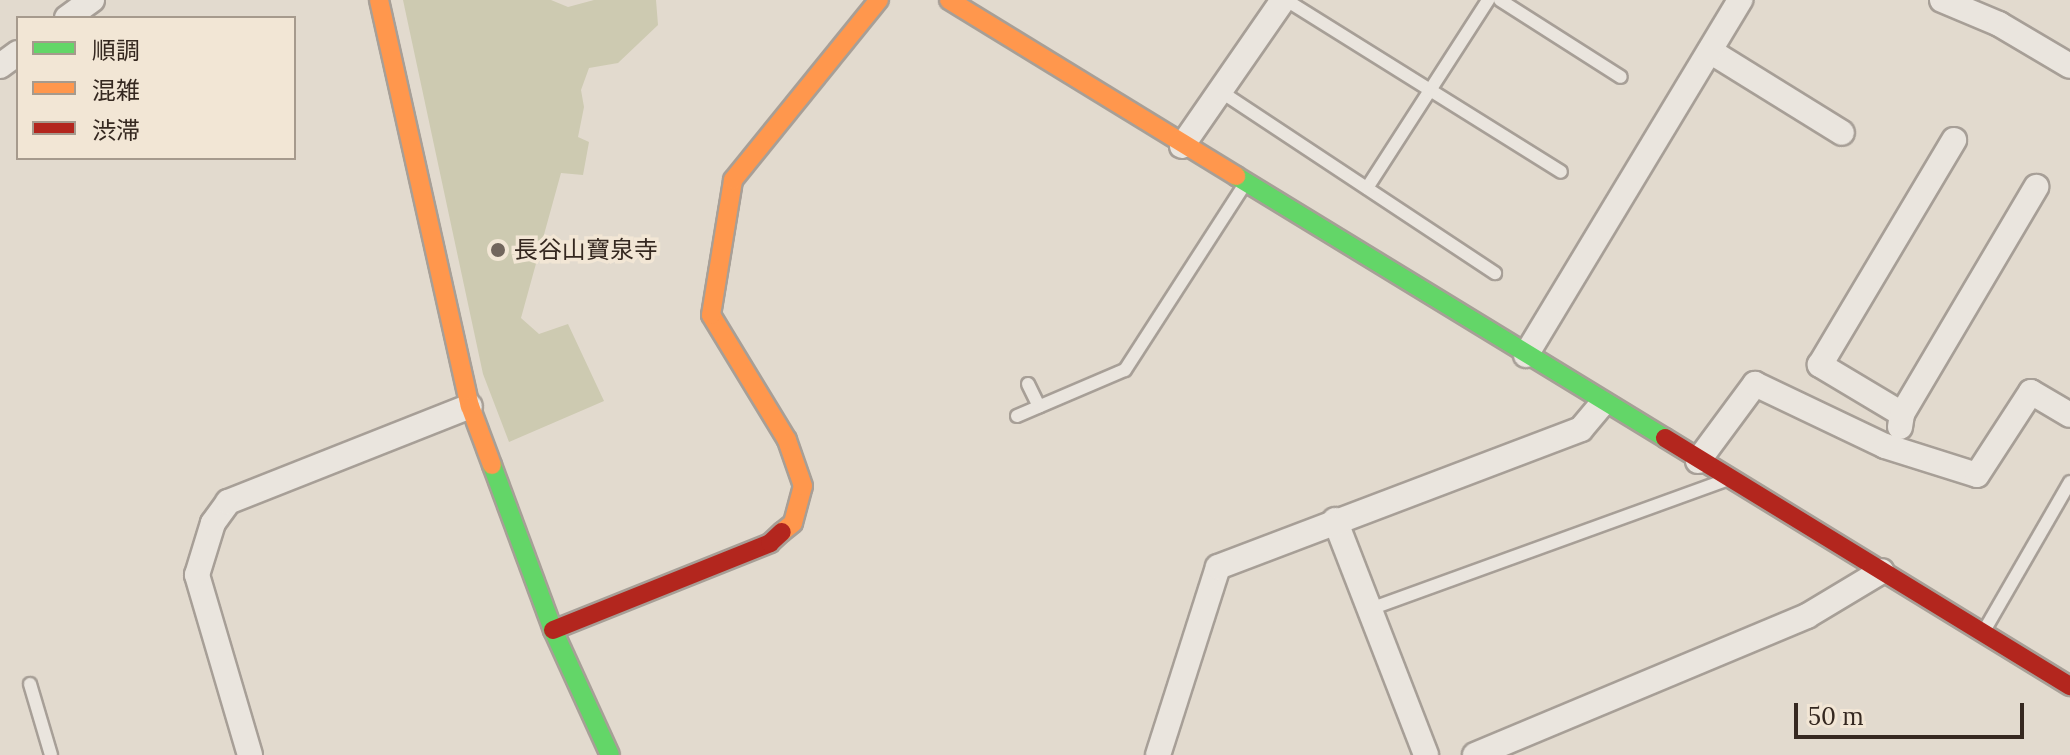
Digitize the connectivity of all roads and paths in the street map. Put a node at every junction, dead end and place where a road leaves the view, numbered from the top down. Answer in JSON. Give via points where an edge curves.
{"nodes":[{"id":1,"x":92,"y":0,"type":"edge"},
{"id":2,"x":379,"y":0,"type":"edge"},
{"id":3,"x":879,"y":0,"type":"edge"},
{"id":4,"x":949,"y":0,"type":"edge"},
{"id":5,"x":1285,"y":0,"type":"edge"},
{"id":6,"x":1488,"y":0,"type":"edge"},
{"id":7,"x":1500,"y":0,"type":"edge"},
{"id":8,"x":1740,"y":0,"type":"edge"},
{"id":9,"x":1942,"y":0,"type":"edge"},
{"id":10,"x":70,"y":16,"type":"edge"},
{"id":11,"x":1710,"y":51,"type":"junction"},
{"id":12,"x":2070,"y":66,"type":"edge"},
{"id":13,"x":1621,"y":77,"type":"dead end"},
{"id":14,"x":1220,"y":91,"type":"junction"},
{"id":15,"x":1429,"y":92,"type":"junction"},
{"id":16,"x":1842,"y":133,"type":"dead end"},
{"id":17,"x":1954,"y":140,"type":"dead end"},
{"id":18,"x":1182,"y":146,"type":"junction"},
{"id":19,"x":1561,"y":172,"type":"dead end"},
{"id":20,"x":1245,"y":184,"type":"junction"},
{"id":21,"x":2036,"y":187,"type":"dead end"},
{"id":22,"x":1367,"y":188,"type":"junction"},
{"id":23,"x":1495,"y":273,"type":"dead end"},
{"id":24,"x":1526,"y":355,"type":"junction"},
{"id":25,"x":1028,"y":384,"type":"dead end"},
{"id":26,"x":1602,"y":404,"type":"junction"},
{"id":27,"x":470,"y":406,"type":"junction"},
{"id":28,"x":1039,"y":407,"type":"junction"},
{"id":29,"x":1902,"y":414,"type":"junction"},
{"id":30,"x":2070,"y":415,"type":"edge"},
{"id":31,"x":1017,"y":416,"type":"dead end"},
{"id":32,"x":1896,"y":449,"type":"junction"},
{"id":33,"x":1698,"y":461,"type":"junction"},
{"id":34,"x":1729,"y":479,"type":"junction"},
{"id":35,"x":2070,"y":482,"type":"edge"},
{"id":36,"x":1335,"y":520,"type":"junction"},
{"id":37,"x":1882,"y":571,"type":"junction"},
{"id":38,"x":1370,"y":609,"type":"junction"},
{"id":39,"x":553,"y":630,"type":"junction"},
{"id":40,"x":1982,"y":634,"type":"junction"},
{"id":41,"x":30,"y":684,"type":"dead end"},
{"id":42,"x":2070,"y":686,"type":"edge"},
{"id":43,"x":51,"y":755,"type":"edge"},
{"id":44,"x":250,"y":755,"type":"edge"},
{"id":45,"x":610,"y":755,"type":"edge"},
{"id":46,"x":1158,"y":755,"type":"edge"},
{"id":47,"x":1426,"y":755,"type":"edge"},
{"id":48,"x":1475,"y":755,"type":"edge"}],
"edges":[{"from":1,"to":10,"type":"street"},
{"from":2,"to":27,"type":"street"},
{"from":3,"to":39,"type":"street","via":[[733,180],[711,315],[787,440],[803,486],[793,523],[770,543]]},
{"from":4,"to":18,"type":"street"},
{"from":5,"to":14,"type":"street"},
{"from":5,"to":15,"type":"lane"},
{"from":6,"to":15,"type":"lane"},
{"from":7,"to":13,"type":"lane"},
{"from":8,"to":11,"type":"street"},
{"from":9,"to":12,"type":"street","via":[[1999,24]]},
{"from":11,"to":16,"type":"street"},
{"from":11,"to":24,"type":"street"},
{"from":14,"to":18,"type":"street"},
{"from":14,"to":22,"type":"lane"},
{"from":15,"to":19,"type":"lane"},
{"from":15,"to":22,"type":"lane"},
{"from":17,"to":29,"type":"street","via":[[1820,365]]},
{"from":18,"to":20,"type":"street"},
{"from":20,"to":24,"type":"street"},
{"from":20,"to":28,"type":"lane","via":[[1125,370]]},
{"from":21,"to":29,"type":"street"},
{"from":22,"to":23,"type":"lane"},
{"from":24,"to":26,"type":"street"},
{"from":25,"to":28,"type":"lane"},
{"from":26,"to":33,"type":"street"},
{"from":26,"to":36,"type":"street","via":[[1581,429]]},
{"from":27,"to":39,"type":"street"},
{"from":27,"to":44,"type":"street","via":[[228,502],[213,523],[197,575]]},
{"from":28,"to":31,"type":"lane"},
{"from":29,"to":32,"type":"street"},
{"from":30,"to":32,"type":"street","via":[[2031,392],[1977,475]]},
{"from":32,"to":33,"type":"street","via":[[1755,384]]},
{"from":33,"to":34,"type":"street"},
{"from":34,"to":37,"type":"street"},
{"from":34,"to":38,"type":"lane"},
{"from":35,"to":40,"type":"lane"},
{"from":36,"to":38,"type":"street"},
{"from":36,"to":46,"type":"street","via":[[1218,567]]},
{"from":37,"to":40,"type":"street"},
{"from":37,"to":48,"type":"street","via":[[1807,616]]},
{"from":38,"to":47,"type":"street"},
{"from":39,"to":45,"type":"street"},
{"from":40,"to":42,"type":"street"},
{"from":41,"to":43,"type":"lane"}]}
